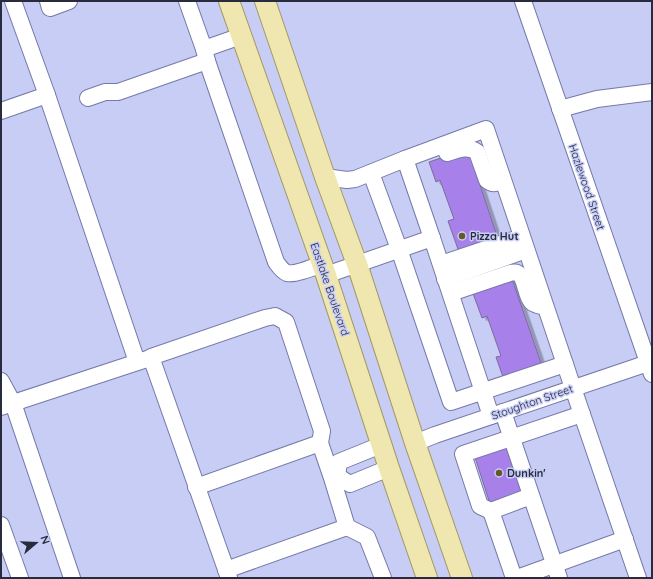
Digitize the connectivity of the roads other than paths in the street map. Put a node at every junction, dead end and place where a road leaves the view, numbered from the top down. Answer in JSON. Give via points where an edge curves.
{"nodes":[{"id":1,"x":13,"y":1,"type":"edge"},
{"id":2,"x":48,"y":1,"type":"edge"},
{"id":3,"x":69,"y":1,"type":"edge"},
{"id":4,"x":187,"y":1,"type":"edge"},
{"id":5,"x":229,"y":1,"type":"edge"},
{"id":6,"x":265,"y":1,"type":"edge"},
{"id":7,"x":523,"y":1,"type":"edge"},
{"id":8,"x":241,"y":36,"type":"junction"},
{"id":9,"x":205,"y":55,"type":"junction"},
{"id":10,"x":652,"y":92,"type":"edge"},
{"id":11,"x":47,"y":95,"type":"junction"},
{"id":12,"x":88,"y":98,"type":"dead end"},
{"id":13,"x":560,"y":109,"type":"junction"},
{"id":14,"x":1,"y":111,"type":"edge"},
{"id":15,"x":407,"y":164,"type":"junction"},
{"id":16,"x":371,"y":173,"type":"junction"},
{"id":17,"x":325,"y":177,"type":"junction"},
{"id":18,"x":503,"y":181,"type":"junction"},
{"id":19,"x":432,"y":238,"type":"junction"},
{"id":20,"x":524,"y":244,"type":"junction"},
{"id":21,"x":399,"y":249,"type":"junction"},
{"id":22,"x":357,"y":264,"type":"junction"},
{"id":23,"x":324,"y":270,"type":"junction"},
{"id":24,"x":446,"y":279,"type":"junction"},
{"id":25,"x":545,"y":307,"type":"junction"},
{"id":26,"x":144,"y":360,"type":"junction"},
{"id":27,"x":564,"y":364,"type":"junction"},
{"id":28,"x":650,"y":368,"type":"edge"},
{"id":29,"x":1,"y":381,"type":"edge"},
{"id":30,"x":573,"y":388,"type":"junction"},
{"id":31,"x":483,"y":391,"type":"junction"},
{"id":32,"x":7,"y":405,"type":"edge"},
{"id":33,"x":497,"y":414,"type":"junction"},
{"id":34,"x":582,"y":414,"type":"junction"},
{"id":35,"x":512,"y":438,"type":"junction"},
{"id":36,"x":416,"y":443,"type":"junction"},
{"id":37,"x":320,"y":444,"type":"junction"},
{"id":38,"x":381,"y":445,"type":"junction"},
{"id":39,"x":389,"y":468,"type":"junction"},
{"id":40,"x":334,"y":477,"type":"junction"},
{"id":41,"x":196,"y":487,"type":"junction"},
{"id":42,"x":532,"y":496,"type":"junction"},
{"id":43,"x":491,"y":511,"type":"junction"},
{"id":44,"x":1,"y":524,"type":"edge"},
{"id":45,"x":347,"y":527,"type":"junction"},
{"id":46,"x":625,"y":539,"type":"junction"},
{"id":47,"x":557,"y":571,"type":"edge"},
{"id":48,"x":227,"y":574,"type":"edge"},
{"id":49,"x":20,"y":578,"type":"edge"},
{"id":50,"x":72,"y":578,"type":"edge"},
{"id":51,"x":383,"y":578,"type":"edge"},
{"id":52,"x":428,"y":578,"type":"edge"},
{"id":53,"x":462,"y":578,"type":"edge"},
{"id":54,"x":514,"y":578,"type":"edge"},
{"id":55,"x":517,"y":578,"type":"edge"},
{"id":56,"x":638,"y":578,"type":"edge"}],
"edges":[{"from":1,"to":11,"type":"street"},
{"from":2,"to":3,"type":"street","via":[[50,8]]},
{"from":4,"to":9,"type":"street"},
{"from":5,"to":8,"type":"main road","name":"Eastlake Boulevard"},
{"from":6,"to":17,"type":"main road"},
{"from":7,"to":13,"type":"street","name":"Hazlewood Street"},
{"from":8,"to":9,"type":"street"},
{"from":8,"to":23,"type":"main road","name":"Eastlake Boulevard"},
{"from":9,"to":12,"type":"street","via":[[118,92],[105,92]]},
{"from":9,"to":23,"type":"street","via":[[276,262],[288,273]]},
{"from":10,"to":13,"type":"street","via":[[597,99]]},
{"from":11,"to":14,"type":"street"},
{"from":11,"to":26,"type":"street"},
{"from":13,"to":28,"type":"street","name":"Hazlewood Street"},
{"from":15,"to":16,"type":"street"},
{"from":15,"to":18,"type":"street","via":[[466,148],[474,149],[487,180],[494,184]]},
{"from":15,"to":18,"type":"street","via":[[486,129]]},
{"from":15,"to":19,"type":"street"},
{"from":16,"to":17,"type":"street","via":[[347,180]]},
{"from":16,"to":21,"type":"street"},
{"from":17,"to":22,"type":"main road"},
{"from":18,"to":20,"type":"street"},
{"from":19,"to":21,"type":"street"},
{"from":19,"to":24,"type":"street"},
{"from":20,"to":24,"type":"street"},
{"from":20,"to":25,"type":"street"},
{"from":21,"to":22,"type":"street"},
{"from":21,"to":31,"type":"street","via":[[451,402]]},
{"from":22,"to":23,"type":"street"},
{"from":22,"to":36,"type":"main road"},
{"from":23,"to":38,"type":"main road","name":"Eastlake Boulevard"},
{"from":24,"to":25,"type":"street","via":[[517,273],[521,276],[530,299]]},
{"from":24,"to":31,"type":"street"},
{"from":25,"to":27,"type":"street"},
{"from":26,"to":32,"type":"street"},
{"from":26,"to":37,"type":"street","via":[[275,316],[286,322],[322,432]]},
{"from":26,"to":41,"type":"street"},
{"from":27,"to":30,"type":"street"},
{"from":27,"to":31,"type":"street"},
{"from":28,"to":30,"type":"street","name":"Stoughton Street"},
{"from":29,"to":32,"type":"street"},
{"from":30,"to":33,"type":"street","name":"Stoughton Street"},
{"from":30,"to":34,"type":"street"},
{"from":31,"to":33,"type":"street"},
{"from":32,"to":50,"type":"street"},
{"from":33,"to":35,"type":"street"},
{"from":33,"to":36,"type":"street","name":"Stoughton Street"},
{"from":34,"to":35,"type":"street"},
{"from":34,"to":46,"type":"street"},
{"from":35,"to":42,"type":"street"},
{"from":35,"to":43,"type":"street","via":[[463,454],[480,506]]},
{"from":36,"to":53,"type":"main road"},
{"from":37,"to":40,"type":"street"},
{"from":37,"to":41,"type":"street"},
{"from":38,"to":39,"type":"main road","name":"Eastlake Boulevard"},
{"from":38,"to":40,"type":"street","via":[[339,462]]},
{"from":39,"to":40,"type":"street","via":[[350,484]]},
{"from":39,"to":52,"type":"main road","name":"Eastlake Boulevard"},
{"from":40,"to":45,"type":"street"},
{"from":41,"to":48,"type":"street"},
{"from":42,"to":43,"type":"street"},
{"from":42,"to":47,"type":"street"},
{"from":43,"to":54,"type":"street"},
{"from":44,"to":49,"type":"street"},
{"from":45,"to":48,"type":"street"},
{"from":45,"to":51,"type":"street","via":[[368,537]]},
{"from":46,"to":47,"type":"street"},
{"from":46,"to":56,"type":"street"},
{"from":47,"to":55,"type":"street"}]}
